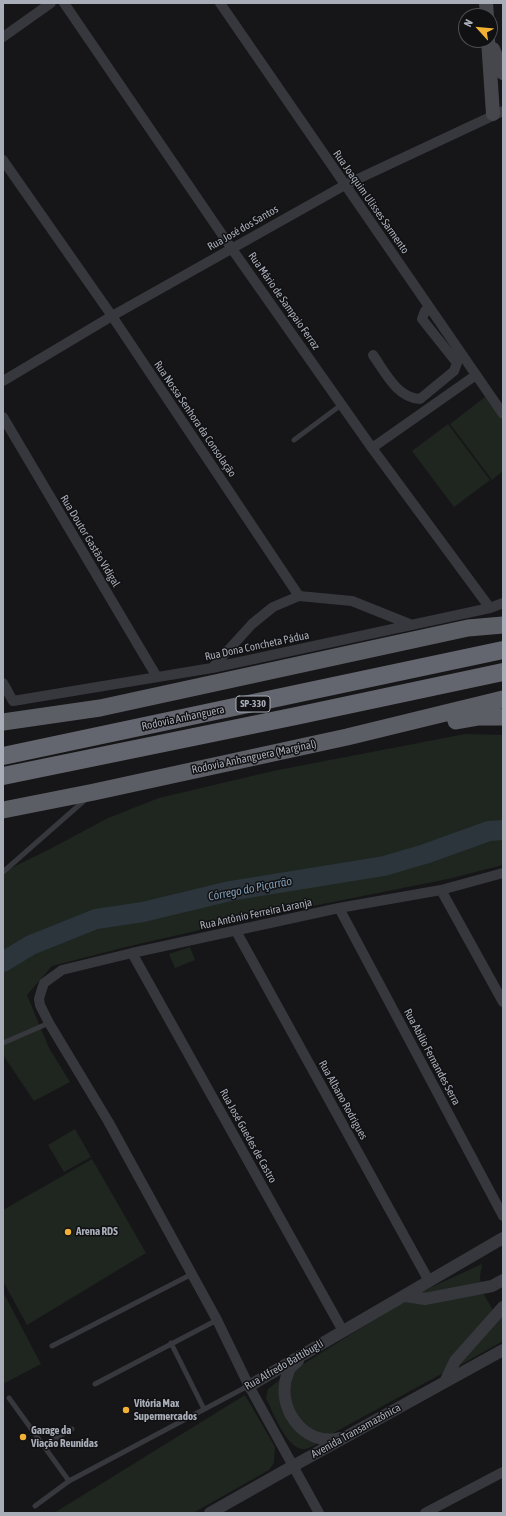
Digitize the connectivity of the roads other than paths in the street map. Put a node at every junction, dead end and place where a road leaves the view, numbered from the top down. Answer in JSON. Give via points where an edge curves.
{"nodes":[{"id":1,"x":51,"y":3,"type":"edge"},
{"id":2,"x":64,"y":3,"type":"edge"},
{"id":3,"x":220,"y":3,"type":"edge"},
{"id":4,"x":3,"y":37,"type":"edge"},
{"id":5,"x":490,"y":48,"type":"edge"},
{"id":6,"x":492,"y":48,"type":"edge"},
{"id":7,"x":503,"y":73,"type":"edge"},
{"id":8,"x":498,"y":112,"type":"edge"},
{"id":9,"x":3,"y":160,"type":"edge"},
{"id":10,"x":345,"y":185,"type":"junction"},
{"id":11,"x":232,"y":249,"type":"junction"},
{"id":12,"x":429,"y":307,"type":"junction"},
{"id":13,"x":112,"y":316,"type":"junction"},
{"id":14,"x":373,"y":355,"type":"dead end"},
{"id":15,"x":476,"y":375,"type":"junction"},
{"id":16,"x":3,"y":381,"type":"edge"},
{"id":17,"x":342,"y":405,"type":"junction"},
{"id":18,"x":503,"y":414,"type":"edge"},
{"id":19,"x":3,"y":417,"type":"edge"},
{"id":20,"x":294,"y":440,"type":"dead end"},
{"id":21,"x":372,"y":448,"type":"junction"},
{"id":22,"x":299,"y":596,"type":"junction"},
{"id":23,"x":503,"y":603,"type":"edge"},
{"id":24,"x":496,"y":613,"type":"edge"},
{"id":25,"x":412,"y":625,"type":"junction"},
{"id":26,"x":503,"y":625,"type":"edge"},
{"id":27,"x":468,"y":628,"type":"junction"},
{"id":28,"x":503,"y":650,"type":"edge"},
{"id":29,"x":212,"y":668,"type":"junction"},
{"id":30,"x":503,"y":672,"type":"edge"},
{"id":31,"x":157,"y":677,"type":"junction"},
{"id":32,"x":3,"y":683,"type":"edge"},
{"id":33,"x":503,"y":699,"type":"edge"},
{"id":34,"x":100,"y":708,"type":"junction"},
{"id":35,"x":503,"y":718,"type":"edge"},
{"id":36,"x":3,"y":722,"type":"edge"},
{"id":37,"x":3,"y":734,"type":"edge"},
{"id":38,"x":347,"y":737,"type":"junction"},
{"id":39,"x":3,"y":756,"type":"edge"},
{"id":40,"x":3,"y":776,"type":"edge"},
{"id":41,"x":94,"y":792,"type":"junction"},
{"id":42,"x":3,"y":810,"type":"edge"},
{"id":43,"x":3,"y":872,"type":"edge"},
{"id":44,"x":503,"y":873,"type":"edge"},
{"id":45,"x":441,"y":890,"type":"junction"},
{"id":46,"x":339,"y":908,"type":"junction"},
{"id":47,"x":236,"y":931,"type":"junction"},
{"id":48,"x":132,"y":953,"type":"junction"},
{"id":49,"x":503,"y":1002,"type":"edge"},
{"id":50,"x":49,"y":1023,"type":"junction"},
{"id":51,"x":3,"y":1043,"type":"edge"},
{"id":52,"x":503,"y":1216,"type":"edge"},
{"id":53,"x":503,"y":1238,"type":"edge"},
{"id":54,"x":192,"y":1274,"type":"junction"},
{"id":55,"x":503,"y":1280,"type":"edge"},
{"id":56,"x":429,"y":1281,"type":"junction"},
{"id":57,"x":405,"y":1296,"type":"junction"},
{"id":58,"x":503,"y":1307,"type":"edge"},
{"id":59,"x":217,"y":1320,"type":"junction"},
{"id":60,"x":343,"y":1331,"type":"junction"},
{"id":61,"x":171,"y":1344,"type":"junction"},
{"id":62,"x":52,"y":1346,"type":"dead end"},
{"id":63,"x":311,"y":1350,"type":"junction"},
{"id":64,"x":503,"y":1350,"type":"edge"},
{"id":65,"x":444,"y":1382,"type":"junction"},
{"id":66,"x":95,"y":1384,"type":"dead end"},
{"id":67,"x":249,"y":1386,"type":"junction"},
{"id":68,"x":9,"y":1398,"type":"dead end"},
{"id":69,"x":204,"y":1409,"type":"junction"},
{"id":70,"x":72,"y":1429,"type":"dead end"},
{"id":71,"x":348,"y":1436,"type":"junction"},
{"id":72,"x":43,"y":1445,"type":"junction"},
{"id":73,"x":293,"y":1466,"type":"junction"},
{"id":74,"x":503,"y":1472,"type":"edge"},
{"id":75,"x":69,"y":1481,"type":"junction"},
{"id":76,"x":35,"y":1506,"type":"dead end"},
{"id":77,"x":210,"y":1513,"type":"edge"},
{"id":78,"x":319,"y":1513,"type":"edge"},
{"id":79,"x":425,"y":1513,"type":"edge"}],
"edges":[{"from":1,"to":4,"type":"street"},
{"from":2,"to":11,"type":"street","name":"Rua Mário de Sampaio Ferraz"},
{"from":3,"to":10,"type":"street","name":"Rua Joaquim Ulisses Sarmento"},
{"from":5,"to":8,"type":"main road"},
{"from":6,"to":7,"type":"main road"},
{"from":8,"to":10,"type":"street","name":"Rua José dos Santos"},
{"from":9,"to":13,"type":"street","name":"Rua Nossa Senhora da Consolação"},
{"from":10,"to":11,"type":"street","name":"Rua José dos Santos"},
{"from":10,"to":12,"type":"street","name":"Rua Joaquim Ulisses Sarmento"},
{"from":11,"to":13,"type":"street","name":"Rua José dos Santos"},
{"from":11,"to":17,"type":"street","name":"Rua Mário de Sampaio Ferraz"},
{"from":12,"to":14,"type":"street","via":[[424,311],[422,319],[457,362],[454,371],[420,399],[408,398],[400,392]]},
{"from":12,"to":15,"type":"street","name":"Rua Joaquim Ulisses Sarmento"},
{"from":13,"to":16,"type":"street","name":"Rua José dos Santos"},
{"from":13,"to":22,"type":"street","name":"Rua Nossa Senhora da Consolação"},
{"from":15,"to":18,"type":"street","name":"Rua Joaquim Ulisses Sarmento"},
{"from":15,"to":21,"type":"street"},
{"from":17,"to":20,"type":"lane"},
{"from":17,"to":21,"type":"street","name":"Rua Mário de Sampaio Ferraz"},
{"from":19,"to":31,"type":"street","name":"Rua Doutor Gastão Vidigal"},
{"from":21,"to":24,"type":"street","name":"Rua Mário de Sampaio Ferraz"},
{"from":22,"to":25,"type":"street","via":[[352,601]]},
{"from":22,"to":29,"type":"street","via":[[273,607],[252,624]]},
{"from":23,"to":24,"type":"street","name":"Rua Dona Concheta Pádua"},
{"from":24,"to":25,"type":"street","name":"Rua Dona Concheta Pádua"},
{"from":24,"to":27,"type":"highway"},
{"from":25,"to":29,"type":"street","name":"Rua Dona Concheta Pádua"},
{"from":26,"to":27,"type":"highway"},
{"from":27,"to":34,"type":"highway"},
{"from":28,"to":39,"type":"highway","name":"Rodovia Anhanguera","number":"SP-330"},
{"from":29,"to":31,"type":"street","name":"Rua Dona Concheta Pádua"},
{"from":30,"to":40,"type":"highway","name":"Rodovia Anhanguera","number":"SP-330"},
{"from":31,"to":32,"type":"street","name":"Rua Dona Concheta Pádua","via":[[13,701]]},
{"from":33,"to":38,"type":"highway","name":"Rodovia Anhanguera (Marginal)"},
{"from":34,"to":36,"type":"highway"},
{"from":34,"to":37,"type":"highway"},
{"from":35,"to":38,"type":"highway","via":[[475,718],[372,736]]},
{"from":38,"to":41,"type":"highway","name":"Rodovia Anhanguera (Marginal)"},
{"from":41,"to":42,"type":"highway","name":"Rodovia Anhanguera (Marginal)"},
{"from":41,"to":43,"type":"lane"},
{"from":44,"to":45,"type":"street","name":"Rua Antônio Ferreira Laranja"},
{"from":45,"to":46,"type":"street","name":"Rua Antônio Ferreira Laranja"},
{"from":45,"to":49,"type":"street"},
{"from":46,"to":47,"type":"street","name":"Rua Antônio Ferreira Laranja"},
{"from":46,"to":52,"type":"street","name":"Rua Abílio Fernandes Serra"},
{"from":47,"to":48,"type":"street","name":"Rua Antônio Ferreira Laranja"},
{"from":47,"to":56,"type":"street","name":"Rua Albano Rodrigues"},
{"from":48,"to":50,"type":"street","name":"Rua Antônio Ferreira Laranja","via":[[62,970],[44,983],[39,999]]},
{"from":48,"to":60,"type":"street","name":"Rua José Guedes de Castro"},
{"from":50,"to":51,"type":"lane"},
{"from":50,"to":54,"type":"street","via":[[108,1121]]},
{"from":53,"to":56,"type":"street","name":"Rua Alfredo Battibugli"},
{"from":54,"to":59,"type":"street"},
{"from":54,"to":62,"type":"lane"},
{"from":55,"to":57,"type":"street","via":[[492,1286],[425,1298]]},
{"from":56,"to":57,"type":"street","name":"Rua Alfredo Battibugli"},
{"from":57,"to":60,"type":"street","name":"Rua Alfredo Battibugli"},
{"from":58,"to":65,"type":"street","via":[[455,1361]]},
{"from":59,"to":61,"type":"lane"},
{"from":59,"to":67,"type":"street"},
{"from":60,"to":63,"type":"street","name":"Rua Alfredo Battibugli"},
{"from":61,"to":66,"type":"lane"},
{"from":61,"to":69,"type":"lane"},
{"from":63,"to":67,"type":"street","name":"Rua Alfredo Battibugli"},
{"from":63,"to":71,"type":"street","via":[[288,1371],[284,1388],[285,1404],[302,1430],[316,1438],[332,1440]]},
{"from":64,"to":65,"type":"street","name":"Avenida Transamazônica"},
{"from":65,"to":71,"type":"street","name":"Avenida Transamazônica"},
{"from":67,"to":69,"type":"lane","name":"Rua Alfredo Battibugli"},
{"from":67,"to":73,"type":"street"},
{"from":68,"to":72,"type":"lane"},
{"from":69,"to":75,"type":"lane","name":"Rua Alfredo Battibugli"},
{"from":70,"to":72,"type":"lane"},
{"from":71,"to":73,"type":"street","name":"Avenida Transamazônica"},
{"from":72,"to":75,"type":"lane"},
{"from":73,"to":77,"type":"street","name":"Avenida Transamazônica"},
{"from":73,"to":78,"type":"street"},
{"from":74,"to":79,"type":"street"},
{"from":75,"to":76,"type":"lane","name":"Rua Alfredo Battibugli"}]}
